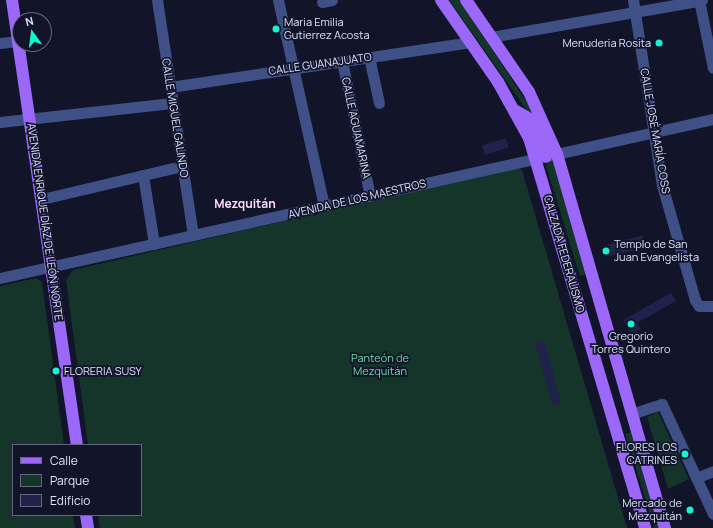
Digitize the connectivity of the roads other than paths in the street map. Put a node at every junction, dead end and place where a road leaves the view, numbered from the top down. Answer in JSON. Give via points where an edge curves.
{"nodes":[{"id":1,"x":12,"y":0,"type":"edge"},
{"id":2,"x":157,"y":0,"type":"edge"},
{"id":3,"x":278,"y":0,"type":"edge"},
{"id":4,"x":441,"y":0,"type":"edge"},
{"id":5,"x":466,"y":0,"type":"edge"},
{"id":6,"x":472,"y":0,"type":"edge"},
{"id":7,"x":633,"y":0,"type":"edge"},
{"id":8,"x":700,"y":0,"type":"edge"},
{"id":9,"x":14,"y":12,"type":"edge"},
{"id":10,"x":475,"y":13,"type":"junction"},
{"id":11,"x":635,"y":13,"type":"junction"},
{"id":12,"x":491,"y":37,"type":"junction"},
{"id":13,"x":12,"y":42,"type":"edge"},
{"id":14,"x":470,"y":42,"type":"junction"},
{"id":15,"x":0,"y":43,"type":"edge"},
{"id":16,"x":20,"y":52,"type":"edge"},
{"id":17,"x":369,"y":57,"type":"junction"},
{"id":18,"x":342,"y":61,"type":"junction"},
{"id":19,"x":293,"y":68,"type":"junction"},
{"id":20,"x":713,"y":68,"type":"edge"},
{"id":21,"x":170,"y":87,"type":"junction"},
{"id":22,"x":172,"y":103,"type":"junction"},
{"id":23,"x":379,"y":103,"type":"dead end"},
{"id":24,"x":30,"y":119,"type":"junction"},
{"id":25,"x":713,"y":119,"type":"edge"},
{"id":26,"x":0,"y":122,"type":"edge"},
{"id":27,"x":653,"y":132,"type":"junction"},
{"id":28,"x":547,"y":156,"type":"junction"},
{"id":29,"x":182,"y":166,"type":"junction"},
{"id":30,"x":143,"y":175,"type":"junction"},
{"id":31,"x":370,"y":196,"type":"junction"},
{"id":32,"x":42,"y":199,"type":"junction"},
{"id":33,"x":324,"y":206,"type":"junction"},
{"id":34,"x":193,"y":235,"type":"junction"},
{"id":35,"x":154,"y":244,"type":"junction"},
{"id":36,"x":53,"y":266,"type":"junction"},
{"id":37,"x":0,"y":278,"type":"edge"},
{"id":38,"x":713,"y":306,"type":"edge"},
{"id":39,"x":634,"y":413,"type":"junction"},
{"id":40,"x":77,"y":444,"type":"edge"},
{"id":41,"x":713,"y":471,"type":"edge"},
{"id":42,"x":696,"y":478,"type":"junction"},
{"id":43,"x":713,"y":514,"type":"edge"},
{"id":44,"x":86,"y":516,"type":"edge"},
{"id":45,"x":88,"y":528,"type":"edge"},
{"id":46,"x":645,"y":528,"type":"edge"},
{"id":47,"x":665,"y":528,"type":"edge"}],
"edges":[{"from":1,"to":9,"type":"main road","name":"AVENIDA ENRIQUE DÍAZ DE LEÓN NORTE"},
{"from":2,"to":21,"type":"street","name":"CALLE MIGUEL GALINDO"},
{"from":3,"to":19,"type":"street"},
{"from":4,"to":14,"type":"main road","name":"CALZADA FEDERALISMO"},
{"from":5,"to":10,"type":"main road","name":"CALZADA FEDERALISMO"},
{"from":6,"to":10,"type":"street"},
{"from":7,"to":11,"type":"street","name":"CALLE JOSÉ MARÍA COSS"},
{"from":8,"to":11,"type":"street"},
{"from":8,"to":20,"type":"street"},
{"from":10,"to":12,"type":"main road","name":"CALZADA FEDERALISMO"},
{"from":11,"to":12,"type":"street"},
{"from":11,"to":27,"type":"street","name":"CALLE JOSÉ MARÍA COSS"},
{"from":12,"to":28,"type":"main road","name":"CALZADA FEDERALISMO","via":[[529,92]]},
{"from":13,"to":15,"type":"street"},
{"from":14,"to":17,"type":"street","name":"CALLE GUANAJUATO"},
{"from":14,"to":28,"type":"main road","name":"CALZADA FEDERALISMO"},
{"from":16,"to":24,"type":"main road","name":"AVENIDA ENRIQUE DÍAZ DE LEÓN NORTE"},
{"from":17,"to":18,"type":"street","name":"CALLE GUANAJUATO"},
{"from":17,"to":23,"type":"street"},
{"from":18,"to":19,"type":"street","name":"CALLE GUANAJUATO"},
{"from":18,"to":31,"type":"street","name":"CALLE AGUAMARINA"},
{"from":19,"to":21,"type":"street","name":"CALLE GUANAJUATO"},
{"from":19,"to":33,"type":"street"},
{"from":21,"to":22,"type":"street","name":"CALLE MIGUEL GALINDO"},
{"from":22,"to":24,"type":"street"},
{"from":22,"to":29,"type":"street","name":"CALLE MIGUEL GALINDO"},
{"from":24,"to":26,"type":"street"},
{"from":24,"to":32,"type":"main road","name":"AVENIDA ENRIQUE DÍAZ DE LEÓN NORTE"},
{"from":25,"to":27,"type":"street","name":"AVENIDA DE LOS MAESTROS"},
{"from":27,"to":28,"type":"street","name":"AVENIDA DE LOS MAESTROS"},
{"from":27,"to":38,"type":"street","name":"CALLE JOSÉ MARÍA COSS","via":[[662,185],[699,306]]},
{"from":28,"to":31,"type":"street","name":"AVENIDA DE LOS MAESTROS"},
{"from":28,"to":39,"type":"main road","name":"CALZADA FEDERALISMO"},
{"from":28,"to":46,"type":"main road","name":"CALZADA FEDERALISMO"},
{"from":29,"to":30,"type":"street"},
{"from":29,"to":34,"type":"street","name":"CALLE MIGUEL GALINDO"},
{"from":30,"to":32,"type":"street"},
{"from":30,"to":35,"type":"street"},
{"from":31,"to":33,"type":"street","name":"AVENIDA DE LOS MAESTROS"},
{"from":32,"to":36,"type":"main road","name":"AVENIDA ENRIQUE DÍAZ DE LEÓN NORTE"},
{"from":33,"to":34,"type":"street","name":"AVENIDA DE LOS MAESTROS"},
{"from":34,"to":35,"type":"street","name":"AVENIDA DE LOS MAESTROS"},
{"from":35,"to":36,"type":"street","name":"AVENIDA DE LOS MAESTROS"},
{"from":36,"to":37,"type":"street","name":"AVENIDA DE LOS MAESTROS"},
{"from":36,"to":40,"type":"main road","name":"AVENIDA ENRIQUE DÍAZ DE LEÓN NORTE"},
{"from":39,"to":42,"type":"street","via":[[662,404]]},
{"from":39,"to":47,"type":"main road","name":"CALZADA FEDERALISMO"},
{"from":41,"to":42,"type":"street"},
{"from":42,"to":43,"type":"street"},
{"from":44,"to":45,"type":"main road"}]}
